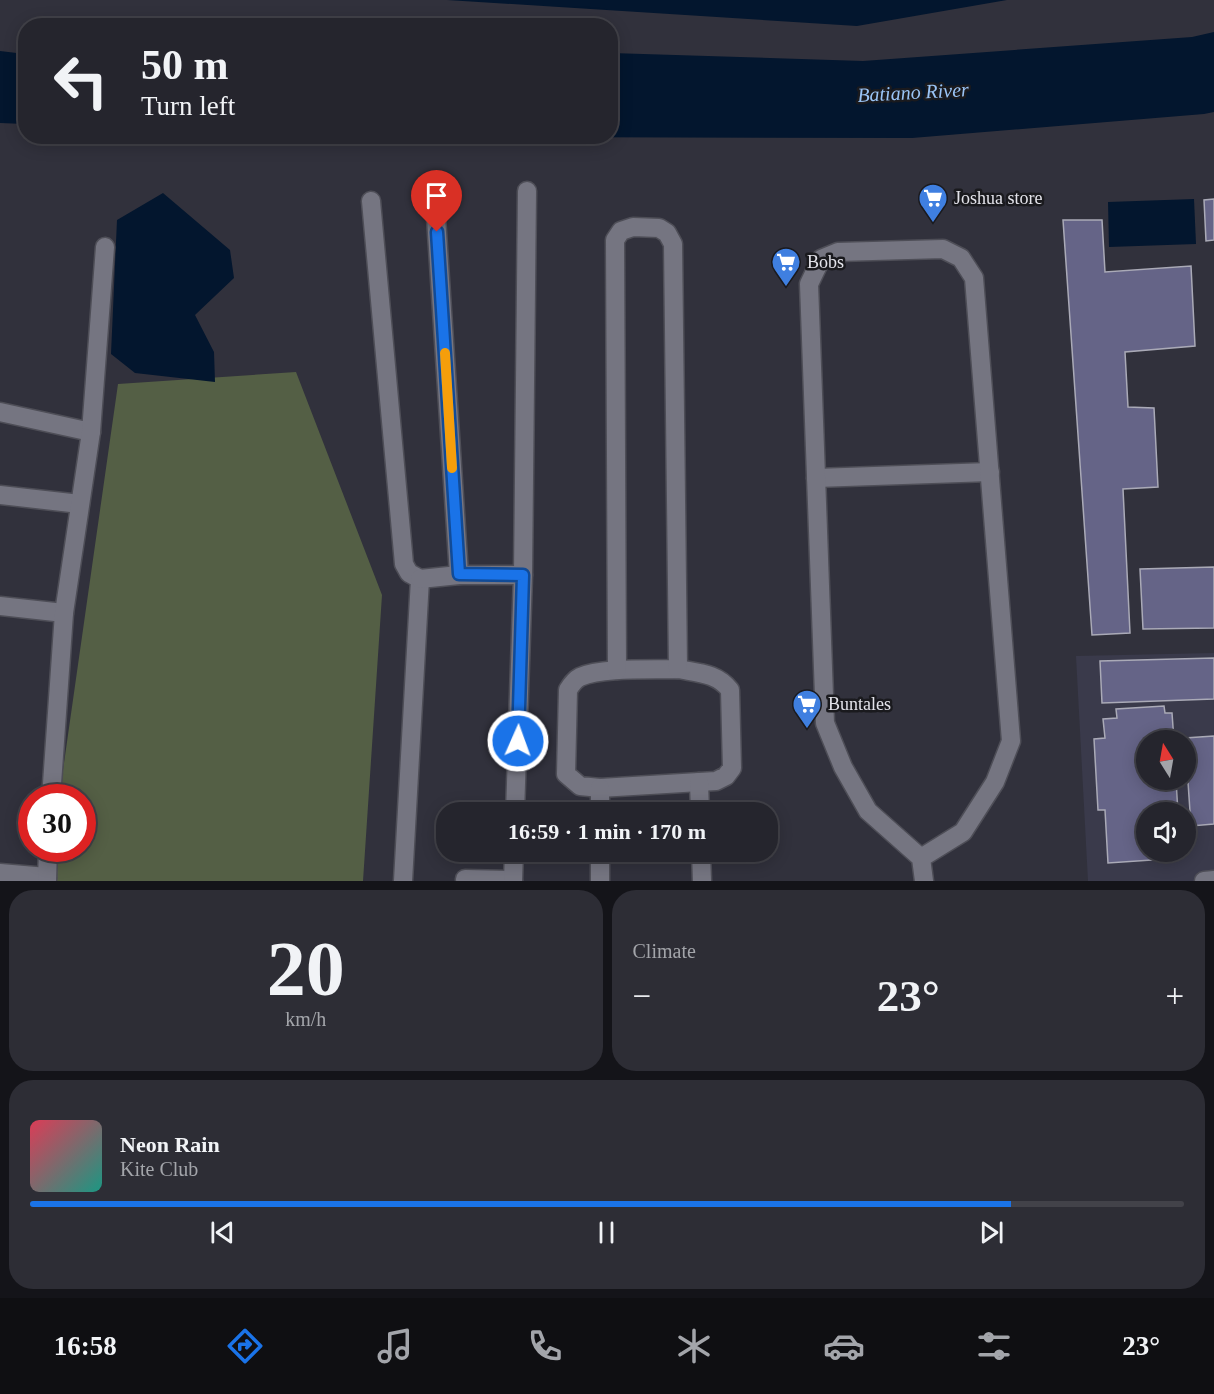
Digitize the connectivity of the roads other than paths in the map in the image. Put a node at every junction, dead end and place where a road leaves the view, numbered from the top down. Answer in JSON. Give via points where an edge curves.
{"nodes":[{"id":1,"x":434,"y":186,"type":"dead end"},
{"id":2,"x":527,"y":191,"type":"dead end"},
{"id":3,"x":371,"y":201,"type":"dead end"},
{"id":4,"x":105,"y":247,"type":"dead end"},
{"id":5,"x":0,"y":412,"type":"edge"},
{"id":6,"x":91,"y":432,"type":"junction"},
{"id":7,"x":990,"y":472,"type":"junction"},
{"id":8,"x":816,"y":478,"type":"junction"},
{"id":9,"x":0,"y":495,"type":"edge"},
{"id":10,"x":80,"y":504,"type":"junction"},
{"id":11,"x":459,"y":574,"type":"junction"},
{"id":12,"x":523,"y":575,"type":"junction"},
{"id":13,"x":420,"y":579,"type":"junction"},
{"id":14,"x":0,"y":606,"type":"edge"},
{"id":15,"x":64,"y":613,"type":"junction"},
{"id":16,"x":678,"y":669,"type":"junction"},
{"id":17,"x":618,"y":670,"type":"junction"},
{"id":18,"x":699,"y":782,"type":"junction"},
{"id":19,"x":52,"y":784,"type":"edge"},
{"id":20,"x":600,"y":788,"type":"junction"},
{"id":21,"x":515,"y":802,"type":"edge"},
{"id":22,"x":600,"y":802,"type":"edge"},
{"id":23,"x":700,"y":802,"type":"edge"},
{"id":24,"x":921,"y":858,"type":"junction"},
{"id":25,"x":48,"y":862,"type":"edge"},
{"id":26,"x":514,"y":862,"type":"edge"},
{"id":27,"x":600,"y":862,"type":"edge"},
{"id":28,"x":701,"y":862,"type":"edge"},
{"id":29,"x":0,"y":873,"type":"edge"},
{"id":30,"x":47,"y":879,"type":"edge"},
{"id":31,"x":465,"y":879,"type":"dead end"},
{"id":32,"x":513,"y":880,"type":"edge"},
{"id":33,"x":1214,"y":880,"type":"edge"},
{"id":34,"x":403,"y":881,"type":"edge"},
{"id":35,"x":600,"y":881,"type":"edge"},
{"id":36,"x":702,"y":881,"type":"edge"},
{"id":37,"x":924,"y":881,"type":"edge"},
{"id":38,"x":1204,"y":881,"type":"edge"}],
"edges":[{"from":1,"to":11,"type":"street"},
{"from":2,"to":12,"type":"street"},
{"from":3,"to":13,"type":"street","via":[[404,564],[409,573]]},
{"from":4,"to":6,"type":"street"},
{"from":5,"to":6,"type":"street"},
{"from":6,"to":10,"type":"street"},
{"from":7,"to":8,"type":"street"},
{"from":7,"to":8,"type":"street","via":[[974,278],[961,258],[943,249],[838,252],[821,259],[809,284]]},
{"from":7,"to":24,"type":"street","via":[[1011,741],[995,782],[963,832]]},
{"from":8,"to":24,"type":"street","via":[[825,723],[868,811]]},
{"from":9,"to":10,"type":"street"},
{"from":10,"to":15,"type":"street"},
{"from":11,"to":12,"type":"street"},
{"from":11,"to":13,"type":"street"},
{"from":12,"to":21,"type":"street"},
{"from":13,"to":34,"type":"street"},
{"from":14,"to":15,"type":"street"},
{"from":15,"to":19,"type":"street"},
{"from":16,"to":17,"type":"street"},
{"from":16,"to":17,"type":"street","via":[[673,244],[659,228],[633,227],[621,231],[615,240]]},
{"from":16,"to":18,"type":"street","via":[[714,676],[730,690],[732,768],[716,781]]},
{"from":17,"to":20,"type":"street","via":[[583,676],[568,690],[566,774],[580,786]]},
{"from":18,"to":20,"type":"street"},
{"from":18,"to":23,"type":"street"},
{"from":20,"to":22,"type":"street"},
{"from":24,"to":37,"type":"street"},
{"from":25,"to":30,"type":"street"},
{"from":26,"to":32,"type":"street"},
{"from":27,"to":35,"type":"street"},
{"from":28,"to":36,"type":"street"},
{"from":29,"to":30,"type":"street"},
{"from":31,"to":32,"type":"street"},
{"from":33,"to":38,"type":"street"}]}
